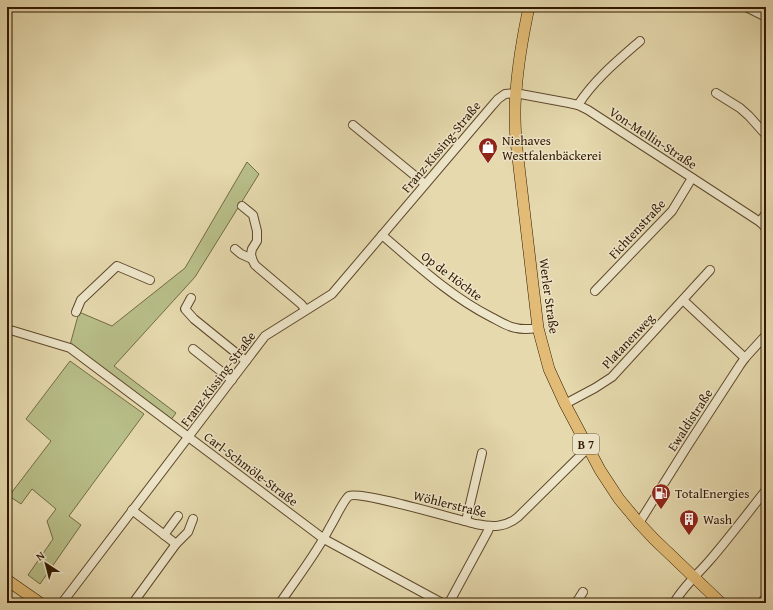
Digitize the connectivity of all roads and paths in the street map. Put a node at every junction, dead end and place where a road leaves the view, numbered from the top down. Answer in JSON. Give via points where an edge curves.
{"nodes":[{"id":1,"x":529,"y":7,"type":"edge"},
{"id":2,"x":747,"y":7,"type":"edge"},
{"id":3,"x":766,"y":17,"type":"edge"},
{"id":4,"x":640,"y":41,"type":"dead end"},
{"id":5,"x":516,"y":93,"type":"junction"},
{"id":6,"x":716,"y":93,"type":"dead end"},
{"id":7,"x":578,"y":105,"type":"junction"},
{"id":8,"x":353,"y":125,"type":"dead end"},
{"id":9,"x":766,"y":135,"type":"edge"},
{"id":10,"x":692,"y":178,"type":"junction"},
{"id":11,"x":425,"y":184,"type":"junction"},
{"id":12,"x":242,"y":206,"type":"dead end"},
{"id":13,"x":766,"y":213,"type":"edge"},
{"id":14,"x":760,"y":222,"type":"junction"},
{"id":15,"x":766,"y":228,"type":"edge"},
{"id":16,"x":382,"y":235,"type":"junction"},
{"id":17,"x":235,"y":249,"type":"dead end"},
{"id":18,"x":252,"y":259,"type":"junction"},
{"id":19,"x":710,"y":270,"type":"dead end"},
{"id":20,"x":150,"y":280,"type":"dead end"},
{"id":21,"x":595,"y":291,"type":"dead end"},
{"id":22,"x":191,"y":298,"type":"dead end"},
{"id":23,"x":683,"y":300,"type":"junction"},
{"id":24,"x":306,"y":310,"type":"junction"},
{"id":25,"x":76,"y":312,"type":"dead end"},
{"id":26,"x":538,"y":328,"type":"junction"},
{"id":27,"x":7,"y":329,"type":"edge"},
{"id":28,"x":766,"y":335,"type":"edge"},
{"id":29,"x":193,"y":349,"type":"dead end"},
{"id":30,"x":745,"y":358,"type":"junction"},
{"id":31,"x":246,"y":361,"type":"junction"},
{"id":32,"x":232,"y":380,"type":"junction"},
{"id":33,"x":565,"y":404,"type":"junction"},
{"id":34,"x":188,"y":438,"type":"junction"},
{"id":35,"x":588,"y":448,"type":"junction"},
{"id":36,"x":482,"y":453,"type":"dead end"},
{"id":37,"x":766,"y":490,"type":"edge"},
{"id":38,"x":132,"y":510,"type":"junction"},
{"id":39,"x":178,"y":516,"type":"dead end"},
{"id":40,"x":193,"y":519,"type":"dead end"},
{"id":41,"x":466,"y":521,"type":"junction"},
{"id":42,"x":639,"y":523,"type":"junction"},
{"id":43,"x":490,"y":526,"type":"junction"},
{"id":44,"x":164,"y":535,"type":"junction"},
{"id":45,"x":324,"y":539,"type":"junction"},
{"id":46,"x":176,"y":544,"type":"junction"},
{"id":47,"x":694,"y":578,"type":"junction"},
{"id":48,"x":7,"y":580,"type":"edge"},
{"id":49,"x":583,"y":592,"type":"dead end"},
{"id":50,"x":766,"y":598,"type":"edge"},
{"id":51,"x":40,"y":603,"type":"edge"},
{"id":52,"x":62,"y":603,"type":"edge"},
{"id":53,"x":133,"y":603,"type":"edge"},
{"id":54,"x":280,"y":603,"type":"edge"},
{"id":55,"x":442,"y":603,"type":"edge"},
{"id":56,"x":449,"y":603,"type":"edge"},
{"id":57,"x":576,"y":603,"type":"edge"},
{"id":58,"x":674,"y":603,"type":"edge"},
{"id":59,"x":721,"y":603,"type":"edge"},
{"id":60,"x":760,"y":603,"type":"edge"}],
"edges":[{"from":1,"to":5,"type":"main road","name":"Werler Straße","number":"B 7","via":[[519,58]]},
{"from":2,"to":3,"type":"street"},
{"from":4,"to":7,"type":"street","via":[[604,73]]},
{"from":5,"to":7,"type":"street","name":"Von-Mellin-Straße"},
{"from":5,"to":11,"type":"street","name":"Franz-Kissing-Straße","via":[[505,94],[498,99]]},
{"from":5,"to":26,"type":"main road","name":"Werler Straße","number":"B 7","via":[[516,141]]},
{"from":6,"to":9,"type":"street","via":[[740,108]]},
{"from":7,"to":10,"type":"street","name":"Von-Mellin-Straße"},
{"from":8,"to":11,"type":"street"},
{"from":10,"to":14,"type":"street","name":"Von-Mellin-Straße"},
{"from":10,"to":21,"type":"street","name":"Fichtenstraße","via":[[672,211]]},
{"from":11,"to":16,"type":"street","name":"Franz-Kissing-Straße"},
{"from":12,"to":18,"type":"street","via":[[253,215],[257,231]]},
{"from":13,"to":14,"type":"street"},
{"from":14,"to":15,"type":"street","name":"Von-Mellin-Straße"},
{"from":16,"to":24,"type":"street","name":"Franz-Kissing-Straße","via":[[332,294]]},
{"from":16,"to":26,"type":"street","name":"Op de Höchte","via":[[438,283],[476,309],[515,328]]},
{"from":17,"to":18,"type":"street"},
{"from":18,"to":24,"type":"street","via":[[255,265]]},
{"from":19,"to":23,"type":"street","name":"Platanenweg"},
{"from":20,"to":25,"type":"street","via":[[117,266],[81,300]]},
{"from":22,"to":31,"type":"street","via":[[185,309]]},
{"from":23,"to":30,"type":"street"},
{"from":23,"to":33,"type":"street","name":"Platanenweg","via":[[612,376]]},
{"from":24,"to":31,"type":"street","name":"Franz-Kissing-Straße","via":[[265,336]]},
{"from":26,"to":33,"type":"main road","name":"Werler Straße","number":"B 7","via":[[549,369]]},
{"from":27,"to":34,"type":"street","name":"Carl-Schmöle-Straße","via":[[70,348]]},
{"from":28,"to":30,"type":"street","name":"Ewaldistraße"},
{"from":29,"to":32,"type":"street"},
{"from":30,"to":42,"type":"street","name":"Ewaldistraße"},
{"from":31,"to":32,"type":"street","name":"Franz-Kissing-Straße"},
{"from":32,"to":34,"type":"street","name":"Franz-Kissing-Straße"},
{"from":33,"to":35,"type":"main road","name":"Werler Straße","number":"B 7"},
{"from":34,"to":38,"type":"street","name":"Franz-Kissing-Straße"},
{"from":34,"to":45,"type":"street","name":"Carl-Schmöle-Straße"},
{"from":35,"to":42,"type":"main road","name":"Werler Straße","number":"B 7","via":[[608,484]]},
{"from":35,"to":43,"type":"street","name":"Wöhlerstraße","via":[[514,521]]},
{"from":36,"to":41,"type":"street"},
{"from":37,"to":47,"type":"street"},
{"from":38,"to":44,"type":"street"},
{"from":38,"to":52,"type":"street","name":"Franz-Kissing-Straße"},
{"from":39,"to":44,"type":"street"},
{"from":40,"to":46,"type":"street","via":[[188,532]]},
{"from":41,"to":43,"type":"street","name":"Wöhlerstraße"},
{"from":41,"to":45,"type":"street","name":"Wöhlerstraße","via":[[353,494],[343,503]]},
{"from":42,"to":47,"type":"main road","name":"Werler Straße","number":"B 7"},
{"from":43,"to":56,"type":"street"},
{"from":44,"to":46,"type":"street"},
{"from":45,"to":54,"type":"street"},
{"from":45,"to":55,"type":"street","name":"Carl-Schmöle-Straße"},
{"from":46,"to":53,"type":"street"},
{"from":47,"to":58,"type":"street"},
{"from":47,"to":59,"type":"main road","name":"Werler Straße","number":"B 7"},
{"from":48,"to":51,"type":"main road"},
{"from":49,"to":57,"type":"street"},
{"from":50,"to":60,"type":"street"}]}
